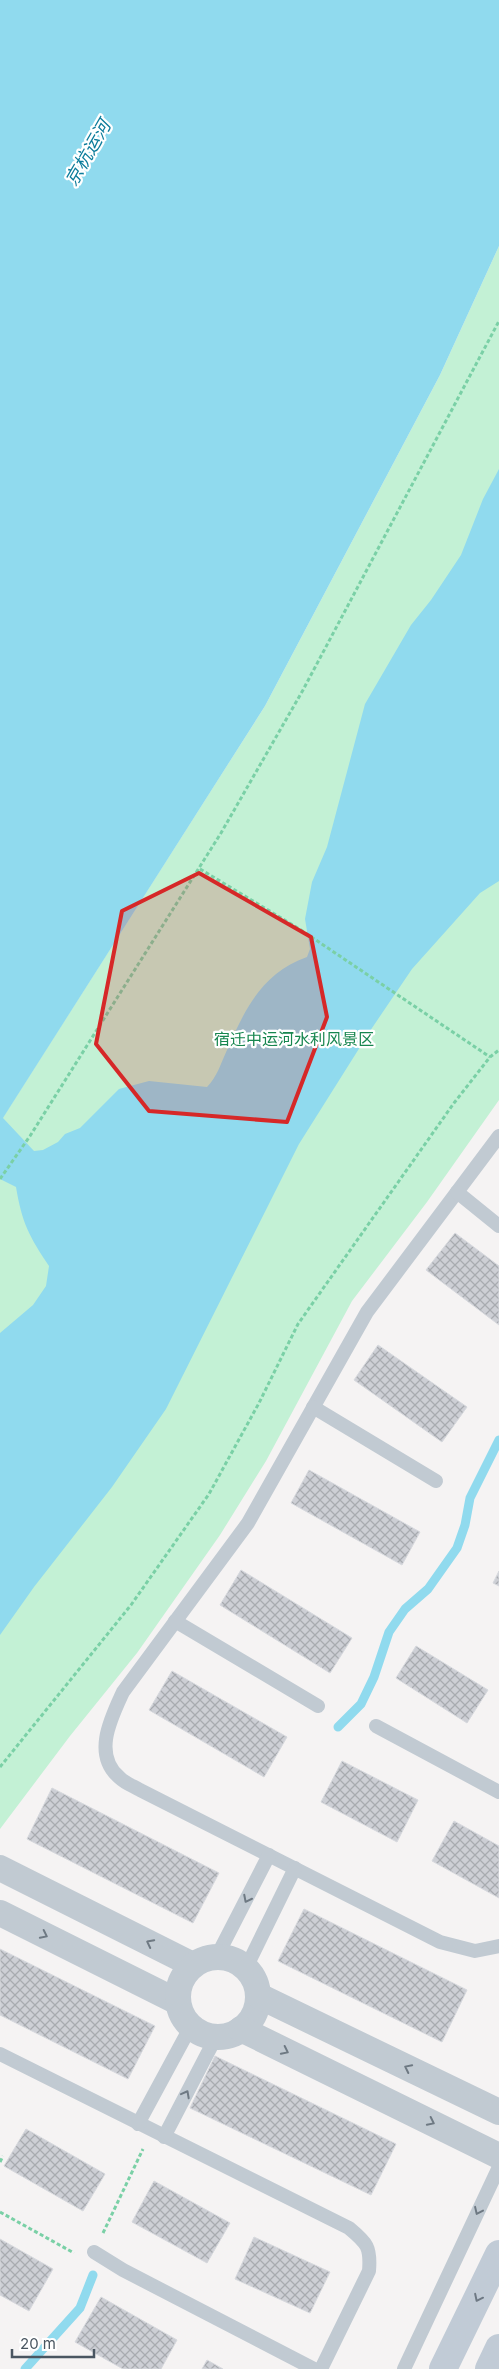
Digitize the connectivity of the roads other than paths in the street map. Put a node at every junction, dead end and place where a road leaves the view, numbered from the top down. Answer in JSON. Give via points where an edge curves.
{"nodes":[{"id":1,"x":499,"y":1136,"type":"edge"},
{"id":2,"x":456,"y":1192,"type":"junction"},
{"id":3,"x":499,"y":1226,"type":"edge"},
{"id":4,"x":313,"y":1407,"type":"junction"},
{"id":5,"x":436,"y":1481,"type":"dead end"},
{"id":6,"x":175,"y":1621,"type":"junction"},
{"id":7,"x":318,"y":1706,"type":"dead end"},
{"id":8,"x":376,"y":1726,"type":"dead end"},
{"id":9,"x":499,"y":1792,"type":"edge"},
{"id":10,"x":269,"y":1856,"type":"junction"},
{"id":11,"x":0,"y":1868,"type":"edge"},
{"id":12,"x":295,"y":1868,"type":"junction"},
{"id":13,"x":0,"y":1913,"type":"edge"},
{"id":14,"x":499,"y":1946,"type":"edge"},
{"id":15,"x":218,"y":1956,"type":"junction"},
{"id":16,"x":193,"y":1965,"type":"junction"},
{"id":17,"x":246,"y":1968,"type":"junction"},
{"id":18,"x":259,"y":1996,"type":"junction"},
{"id":19,"x":178,"y":2002,"type":"junction"},
{"id":20,"x":191,"y":2026,"type":"junction"},
{"id":21,"x":241,"y":2030,"type":"junction"},
{"id":22,"x":216,"y":2037,"type":"junction"},
{"id":23,"x":0,"y":2054,"type":"edge"},
{"id":24,"x":499,"y":2112,"type":"edge"},
{"id":25,"x":138,"y":2124,"type":"junction"},
{"id":26,"x":158,"y":2134,"type":"junction"},
{"id":27,"x":499,"y":2156,"type":"edge"},
{"id":28,"x":499,"y":2167,"type":"edge"},
{"id":29,"x":94,"y":2252,"type":"road end"},
{"id":30,"x":499,"y":2254,"type":"edge"},
{"id":31,"x":499,"y":2348,"type":"edge"},
{"id":32,"x":314,"y":2369,"type":"edge"},
{"id":33,"x":322,"y":2369,"type":"edge"},
{"id":34,"x":404,"y":2369,"type":"edge"},
{"id":35,"x":443,"y":2369,"type":"edge"},
{"id":36,"x":489,"y":2369,"type":"edge"}],
"edges":[{"from":1,"to":2,"type":"lane"},
{"from":2,"to":3,"type":"lane"},
{"from":2,"to":4,"type":"lane","via":[[367,1312]]},
{"from":4,"to":5,"type":"lane"},
{"from":4,"to":6,"type":"lane","via":[[248,1523]]},
{"from":6,"to":7,"type":"lane"},
{"from":6,"to":10,"type":"lane","via":[[123,1692],[109,1722],[105,1741],[107,1758],[119,1778]]},
{"from":8,"to":9,"type":"lane"},
{"from":10,"to":12,"type":"lane"},
{"from":10,"to":15,"type":"lane","one_way":true},
{"from":16,"to":11,"type":"street","one_way":true},
{"from":12,"to":14,"type":"lane","via":[[440,1942],[475,1952]]},
{"from":12,"to":17,"type":"lane"},
{"from":13,"to":19,"type":"street","one_way":true},
{"from":15,"to":16,"type":"street"},
{"from":15,"to":17,"type":"street","via":[[230,1958]]},
{"from":16,"to":19,"type":"street","via":[[184,1975]]},
{"from":17,"to":18,"type":"street"},
{"from":18,"to":21,"type":"street","via":[[251,2021]]},
{"from":24,"to":18,"type":"street","one_way":true},
{"from":19,"to":20,"type":"street","via":[[182,2015]]},
{"from":20,"to":22,"type":"street"},
{"from":20,"to":25,"type":"lane"},
{"from":21,"to":22,"type":"street"},
{"from":21,"to":27,"type":"street","one_way":true},
{"from":26,"to":22,"type":"lane","one_way":true},
{"from":23,"to":25,"type":"lane"},
{"from":25,"to":26,"type":"lane"},
{"from":26,"to":33,"type":"lane","via":[[348,2228],[364,2242],[370,2254],[369,2271]]},
{"from":28,"to":34,"type":"lane","one_way":true},
{"from":29,"to":32,"type":"lane"},
{"from":30,"to":35,"type":"main road","one_way":true},
{"from":31,"to":36,"type":"main road"}]}
